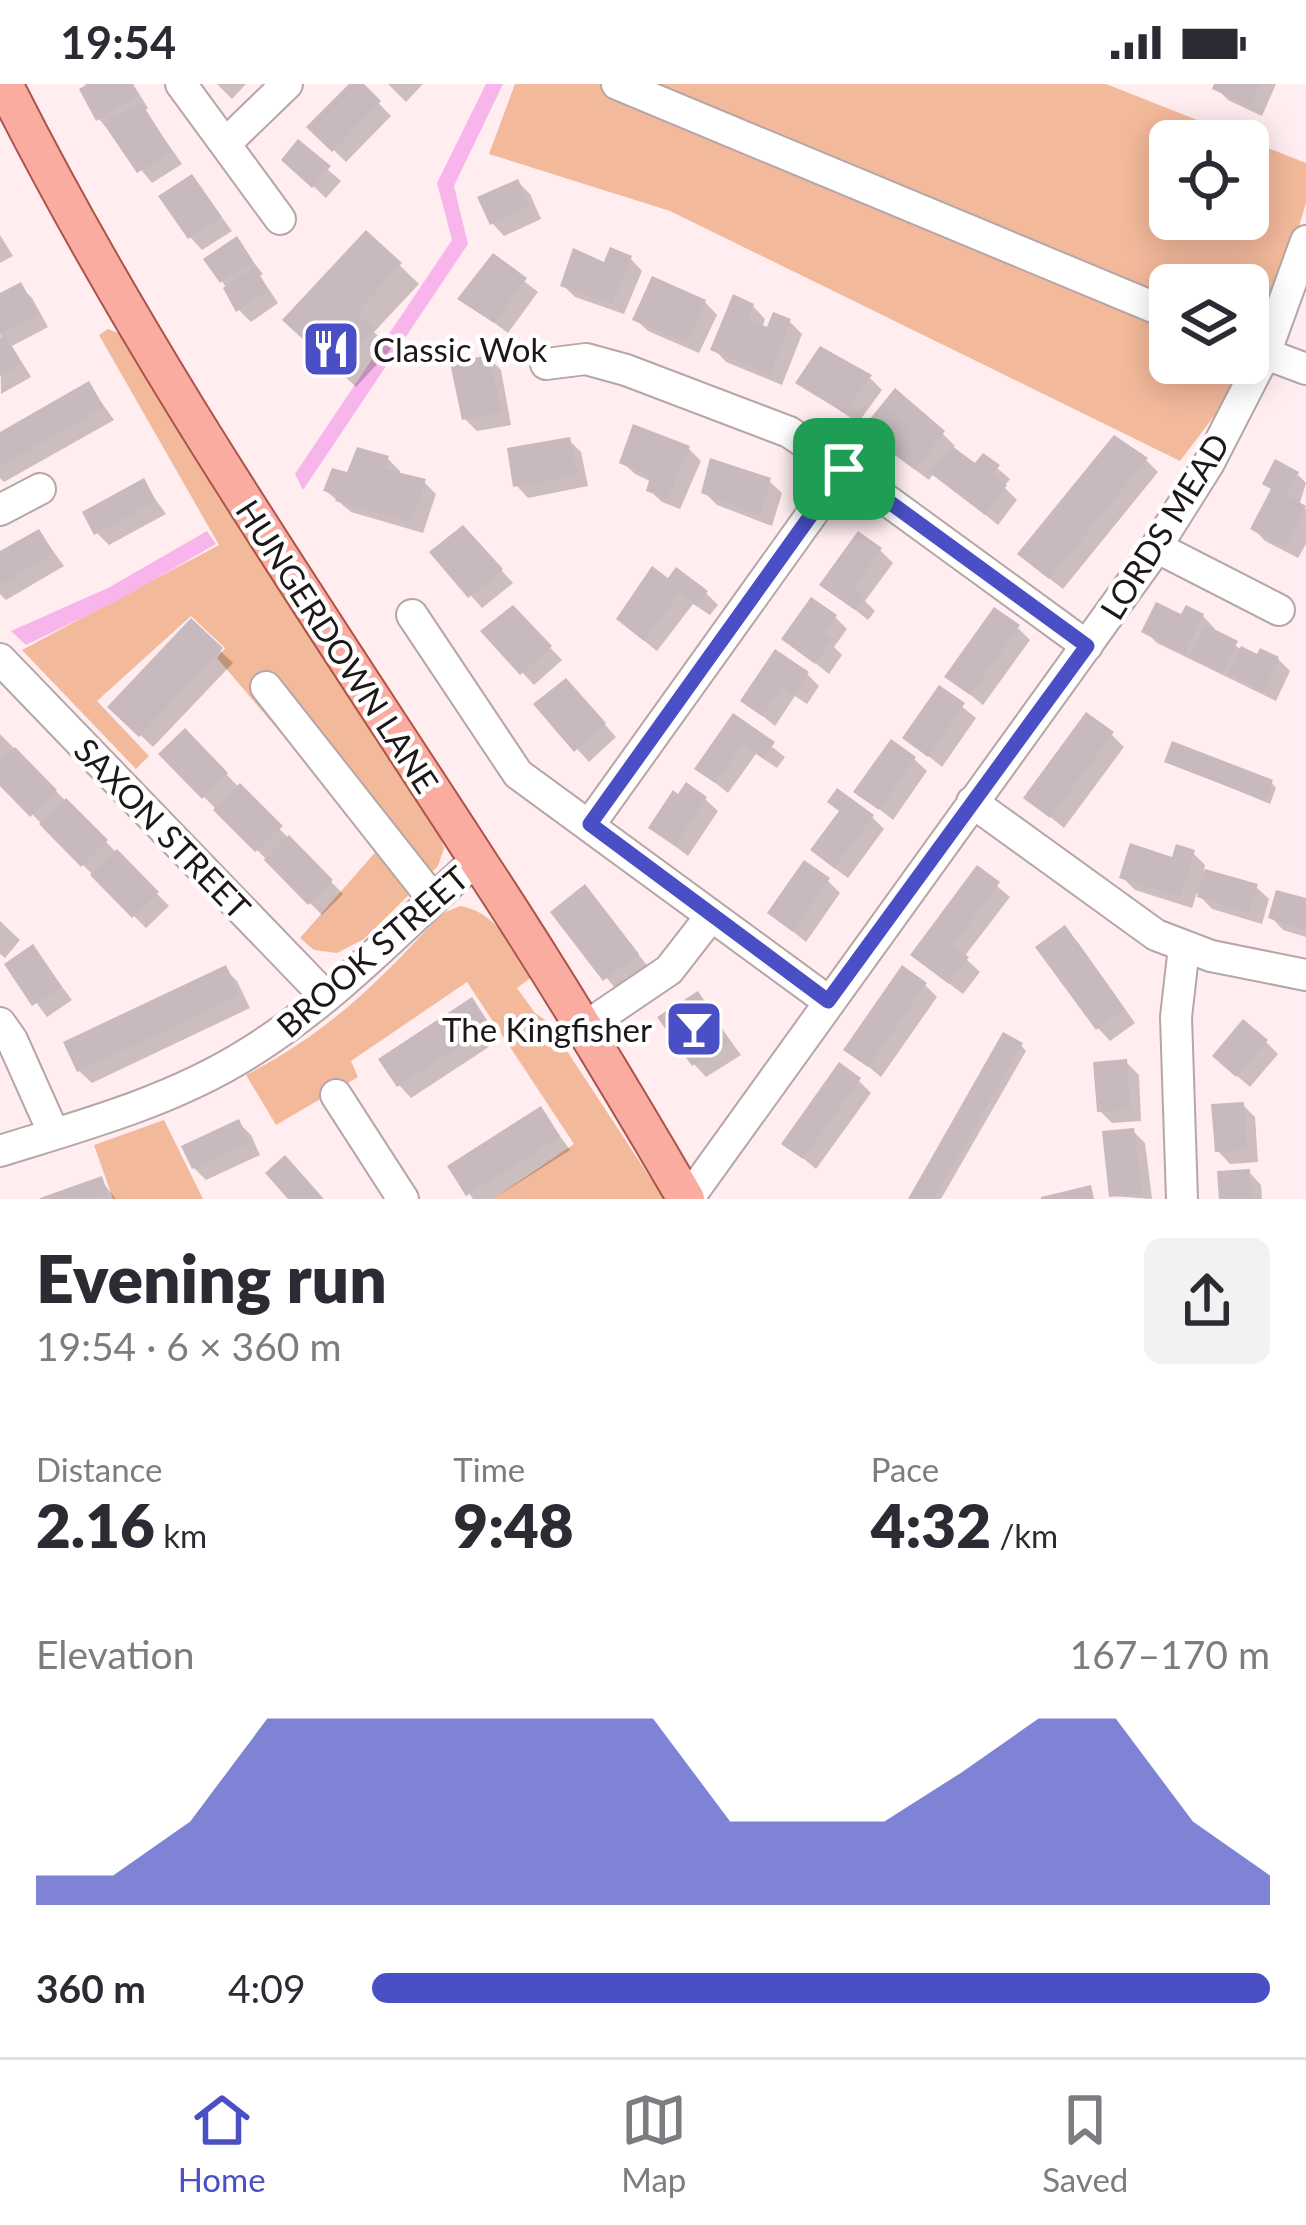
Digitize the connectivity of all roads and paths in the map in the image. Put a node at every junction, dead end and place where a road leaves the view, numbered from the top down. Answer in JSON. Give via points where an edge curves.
{"nodes":[{"id":1,"x":4,"y":84,"type":"edge"},
{"id":2,"x":181,"y":84,"type":"edge"},
{"id":3,"x":287,"y":84,"type":"edge"},
{"id":4,"x":617,"y":84,"type":"edge"},
{"id":5,"x":225,"y":144,"type":"junction"},
{"id":6,"x":280,"y":219,"type":"dead end"},
{"id":7,"x":1306,"y":241,"type":"edge"},
{"id":8,"x":1149,"y":305,"type":"edge"},
{"id":9,"x":1269,"y":323,"type":"edge"},
{"id":10,"x":1269,"y":355,"type":"edge"},
{"id":11,"x":547,"y":365,"type":"dead end"},
{"id":12,"x":1306,"y":369,"type":"edge"},
{"id":13,"x":1243,"y":384,"type":"edge"},
{"id":14,"x":844,"y":469,"type":"junction"},
{"id":15,"x":40,"y":489,"type":"dead end"},
{"id":16,"x":0,"y":510,"type":"edge"},
{"id":17,"x":1156,"y":547,"type":"junction"},
{"id":18,"x":1279,"y":610,"type":"dead end"},
{"id":19,"x":412,"y":615,"type":"dead end"},
{"id":20,"x":1087,"y":646,"type":"junction"},
{"id":21,"x":0,"y":659,"type":"edge"},
{"id":22,"x":266,"y":687,"type":"dead end"},
{"id":23,"x":972,"y":802,"type":"junction"},
{"id":24,"x":590,"y":824,"type":"junction"},
{"id":25,"x":478,"y":859,"type":"junction"},
{"id":26,"x":433,"y":899,"type":"junction"},
{"id":27,"x":711,"y":916,"type":"junction"},
{"id":28,"x":1184,"y":947,"type":"junction"},
{"id":29,"x":1306,"y":975,"type":"edge"},
{"id":30,"x":326,"y":997,"type":"junction"},
{"id":31,"x":828,"y":1001,"type":"junction"},
{"id":32,"x":0,"y":1023,"type":"edge"},
{"id":33,"x":585,"y":1027,"type":"junction"},
{"id":34,"x":336,"y":1095,"type":"dead end"},
{"id":35,"x":54,"y":1134,"type":"junction"},
{"id":36,"x":0,"y":1150,"type":"edge"},
{"id":37,"x":404,"y":1199,"type":"edge"},
{"id":38,"x":687,"y":1199,"type":"edge"},
{"id":39,"x":1182,"y":1199,"type":"edge"}],
"edges":[{"from":1,"to":25,"type":"main road","name":"HUNGERDOWN LANE","via":[[82,236],[196,424]]},
{"from":2,"to":5,"type":"street"},
{"from":3,"to":5,"type":"street"},
{"from":4,"to":8,"type":"street"},
{"from":5,"to":6,"type":"street"},
{"from":7,"to":9,"type":"street","name":"LORDS MEAD"},
{"from":10,"to":12,"type":"street"},
{"from":11,"to":14,"type":"street","via":[[586,359],[626,370],[789,432]]},
{"from":13,"to":17,"type":"street","name":"LORDS MEAD","via":[[1209,463]]},
{"from":14,"to":20,"type":"street"},
{"from":14,"to":24,"type":"street"},
{"from":15,"to":16,"type":"street"},
{"from":17,"to":18,"type":"street"},
{"from":17,"to":20,"type":"street","name":"LORDS MEAD"},
{"from":19,"to":24,"type":"street","via":[[512,768]]},
{"from":20,"to":23,"type":"street","name":"LORDS MEAD"},
{"from":21,"to":30,"type":"street","name":"SAXON STREET"},
{"from":22,"to":26,"type":"street"},
{"from":23,"to":28,"type":"street","via":[[1136,924]]},
{"from":23,"to":31,"type":"street","name":"LORDS MEAD"},
{"from":24,"to":27,"type":"street"},
{"from":25,"to":26,"type":"street","name":"BROOK STREET"},
{"from":25,"to":33,"type":"main road","name":"HUNGERDOWN LANE"},
{"from":26,"to":30,"type":"street","name":"BROOK STREET"},
{"from":27,"to":31,"type":"street"},
{"from":27,"to":33,"type":"street","via":[[669,970]]},
{"from":28,"to":29,"type":"street"},
{"from":28,"to":39,"type":"street","via":[[1176,1017]]},
{"from":30,"to":35,"type":"street","name":"BROOK STREET","via":[[204,1078]]},
{"from":31,"to":38,"type":"street","name":"LORDS MEAD"},
{"from":32,"to":35,"type":"street"},
{"from":33,"to":38,"type":"main road","name":"HUNGERDOWN LANE"},
{"from":34,"to":37,"type":"street"},
{"from":35,"to":36,"type":"street","name":"BROOK STREET"}]}
